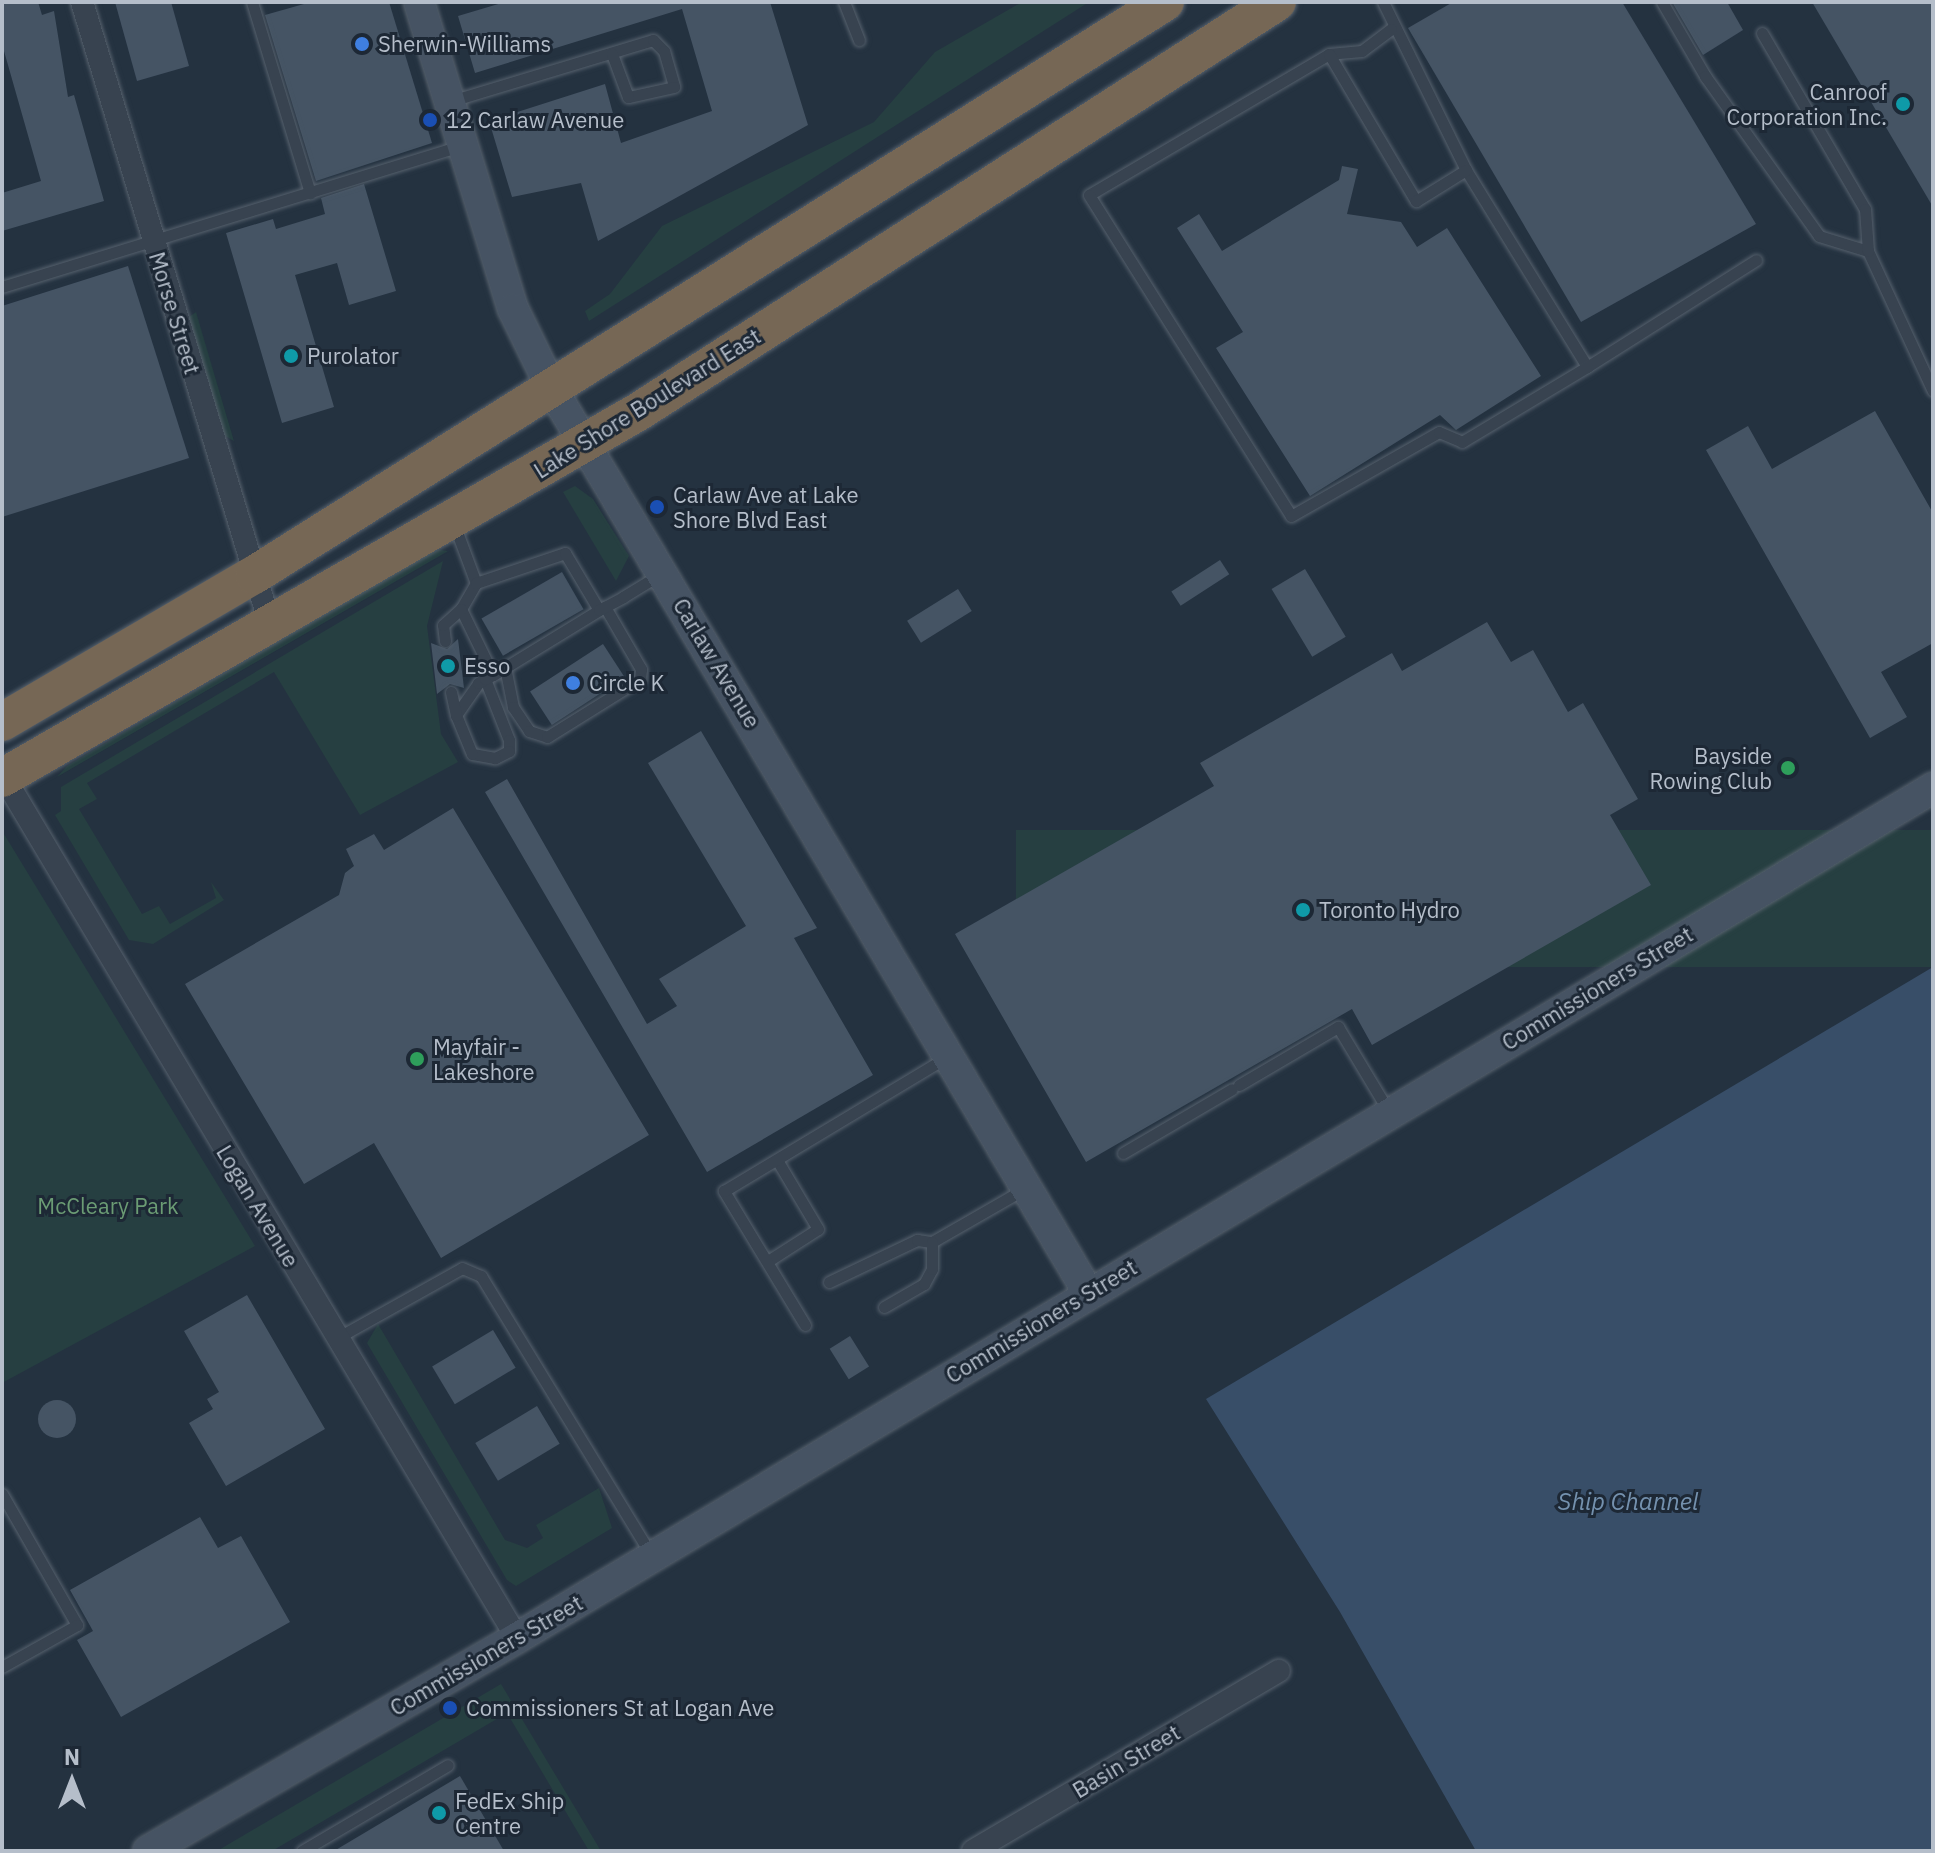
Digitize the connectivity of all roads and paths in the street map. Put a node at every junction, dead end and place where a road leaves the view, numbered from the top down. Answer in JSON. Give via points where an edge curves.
{"nodes":[{"id":1,"x":82,"y":2,"type":"edge"},
{"id":2,"x":252,"y":2,"type":"edge"},
{"id":3,"x":419,"y":2,"type":"edge"},
{"id":4,"x":844,"y":2,"type":"edge"},
{"id":5,"x":1165,"y":2,"type":"edge"},
{"id":6,"x":1277,"y":2,"type":"edge"},
{"id":7,"x":1383,"y":2,"type":"edge"},
{"id":8,"x":1662,"y":2,"type":"edge"},
{"id":9,"x":1391,"y":29,"type":"junction"},
{"id":10,"x":1762,"y":33,"type":"dead end"},
{"id":11,"x":859,"y":40,"type":"dead end"},
{"id":12,"x":612,"y":54,"type":"junction"},
{"id":13,"x":1329,"y":54,"type":"junction"},
{"id":14,"x":449,"y":101,"type":"junction"},
{"id":15,"x":462,"y":146,"type":"junction"},
{"id":16,"x":1466,"y":170,"type":"junction"},
{"id":17,"x":310,"y":193,"type":"junction"},
{"id":18,"x":154,"y":242,"type":"junction"},
{"id":19,"x":1868,"y":251,"type":"junction"},
{"id":20,"x":1756,"y":260,"type":"dead end"},
{"id":21,"x":2,"y":287,"type":"edge"},
{"id":22,"x":1587,"y":367,"type":"junction"},
{"id":23,"x":552,"y":389,"type":"junction"},
{"id":24,"x":1933,"y":391,"type":"edge"},
{"id":25,"x":586,"y":443,"type":"junction"},
{"id":26,"x":452,"y":520,"type":"junction"},
{"id":27,"x":663,"y":572,"type":"junction"},
{"id":28,"x":254,"y":575,"type":"junction"},
{"id":29,"x":476,"y":583,"type":"junction"},
{"id":30,"x":461,"y":609,"type":"junction"},
{"id":31,"x":602,"y":609,"type":"junction"},
{"id":32,"x":270,"y":624,"type":"junction"},
{"id":33,"x":445,"y":641,"type":"dead end"},
{"id":34,"x":505,"y":667,"type":"junction"},
{"id":35,"x":485,"y":679,"type":"junction"},
{"id":36,"x":451,"y":692,"type":"dead end"},
{"id":37,"x":456,"y":715,"type":"junction"},
{"id":38,"x":2,"y":722,"type":"edge"},
{"id":39,"x":3,"y":776,"type":"edge"},
{"id":40,"x":1933,"y":788,"type":"edge"},
{"id":41,"x":949,"y":1056,"type":"junction"},
{"id":42,"x":1389,"y":1112,"type":"junction"},
{"id":43,"x":1123,"y":1153,"type":"dead end"},
{"id":44,"x":777,"y":1160,"type":"junction"},
{"id":45,"x":1027,"y":1188,"type":"junction"},
{"id":46,"x":932,"y":1242,"type":"junction"},
{"id":47,"x":768,"y":1261,"type":"junction"},
{"id":48,"x":829,"y":1282,"type":"dead end"},
{"id":49,"x":1088,"y":1292,"type":"junction"},
{"id":50,"x":884,"y":1307,"type":"dead end"},
{"id":51,"x":805,"y":1325,"type":"dead end"},
{"id":52,"x":337,"y":1338,"type":"junction"},
{"id":53,"x":2,"y":1494,"type":"edge"},
{"id":54,"x":652,"y":1556,"type":"junction"},
{"id":55,"x":517,"y":1638,"type":"junction"},
{"id":56,"x":2,"y":1667,"type":"edge"},
{"id":57,"x":1279,"y":1671,"type":"dead end"},
{"id":58,"x":448,"y":1765,"type":"dead end"},
{"id":59,"x":153,"y":1850,"type":"edge"},
{"id":60,"x":302,"y":1851,"type":"edge"},
{"id":61,"x":973,"y":1851,"type":"edge"}],
"edges":[{"from":1,"to":18,"type":"street","name":"Morse Street"},
{"from":2,"to":17,"type":"lane"},
{"from":3,"to":14,"type":"street","name":"Carlaw Avenue"},
{"from":4,"to":11,"type":"lane"},
{"from":5,"to":23,"type":"highway"},
{"from":6,"to":25,"type":"highway","name":"Lake Shore Boulevard East"},
{"from":7,"to":9,"type":"lane"},
{"from":8,"to":19,"type":"lane","via":[[1705,76],[1819,236]]},
{"from":9,"to":13,"type":"lane","via":[[1362,51]]},
{"from":9,"to":16,"type":"lane"},
{"from":10,"to":19,"type":"lane","via":[[1865,209]]},
{"from":12,"to":12,"type":"lane","via":[[628,97],[674,87],[659,42]]},
{"from":12,"to":14,"type":"lane"},
{"from":13,"to":16,"type":"lane","via":[[1416,201]]},
{"from":13,"to":22,"type":"lane","via":[[1089,195],[1291,516],[1439,432],[1462,442]]},
{"from":14,"to":15,"type":"street","name":"Carlaw Avenue"},
{"from":15,"to":17,"type":"lane"},
{"from":15,"to":23,"type":"street","name":"Carlaw Avenue","via":[[513,309]]},
{"from":16,"to":22,"type":"lane"},
{"from":17,"to":18,"type":"lane"},
{"from":18,"to":21,"type":"lane"},
{"from":18,"to":28,"type":"street","name":"Morse Street"},
{"from":19,"to":24,"type":"lane"},
{"from":20,"to":22,"type":"lane"},
{"from":23,"to":25,"type":"street","name":"Carlaw Avenue"},
{"from":23,"to":28,"type":"highway"},
{"from":25,"to":26,"type":"highway","name":"Lake Shore Boulevard East"},
{"from":25,"to":27,"type":"street","name":"Carlaw Avenue"},
{"from":26,"to":29,"type":"lane"},
{"from":26,"to":32,"type":"highway","name":"Lake Shore Boulevard East"},
{"from":27,"to":31,"type":"lane"},
{"from":27,"to":41,"type":"street","name":"Carlaw Avenue"},
{"from":28,"to":32,"type":"street","name":"Morse Street"},
{"from":28,"to":38,"type":"highway"},
{"from":29,"to":30,"type":"lane"},
{"from":29,"to":31,"type":"lane","via":[[565,553]]},
{"from":30,"to":33,"type":"lane","via":[[443,625]]},
{"from":30,"to":35,"type":"lane"},
{"from":31,"to":34,"type":"lane"},
{"from":31,"to":34,"type":"lane","via":[[641,669],[640,679],[547,737],[529,731],[513,707]]},
{"from":32,"to":39,"type":"highway","name":"Lake Shore Boulevard East"},
{"from":34,"to":35,"type":"lane"},
{"from":35,"to":37,"type":"lane"},
{"from":35,"to":37,"type":"lane","via":[[509,751],[495,758],[472,754]]},
{"from":36,"to":37,"type":"lane"},
{"from":39,"to":52,"type":"street","name":"Logan Avenue"},
{"from":40,"to":42,"type":"street","name":"Commissioners Street"},
{"from":41,"to":44,"type":"lane"},
{"from":41,"to":45,"type":"street","name":"Carlaw Avenue"},
{"from":42,"to":43,"type":"lane","via":[[1336,1023]]},
{"from":42,"to":49,"type":"street","name":"Commissioners Street"},
{"from":44,"to":47,"type":"lane","via":[[818,1229]]},
{"from":44,"to":47,"type":"lane","via":[[724,1191]]},
{"from":45,"to":46,"type":"lane"},
{"from":45,"to":49,"type":"street","name":"Carlaw Avenue"},
{"from":46,"to":48,"type":"lane","via":[[917,1240]]},
{"from":46,"to":50,"type":"lane","via":[[932,1269],[924,1284]]},
{"from":47,"to":51,"type":"lane"},
{"from":49,"to":54,"type":"street","name":"Commissioners Street"},
{"from":52,"to":54,"type":"lane","via":[[462,1268],[481,1276]]},
{"from":52,"to":55,"type":"street","name":"Logan Avenue"},
{"from":53,"to":56,"type":"lane","via":[[77,1625]]},
{"from":54,"to":55,"type":"street","name":"Commissioners Street"},
{"from":55,"to":59,"type":"street","name":"Commissioners Street"},
{"from":57,"to":61,"type":"street","name":"Basin Street"},
{"from":58,"to":60,"type":"lane"}]}
